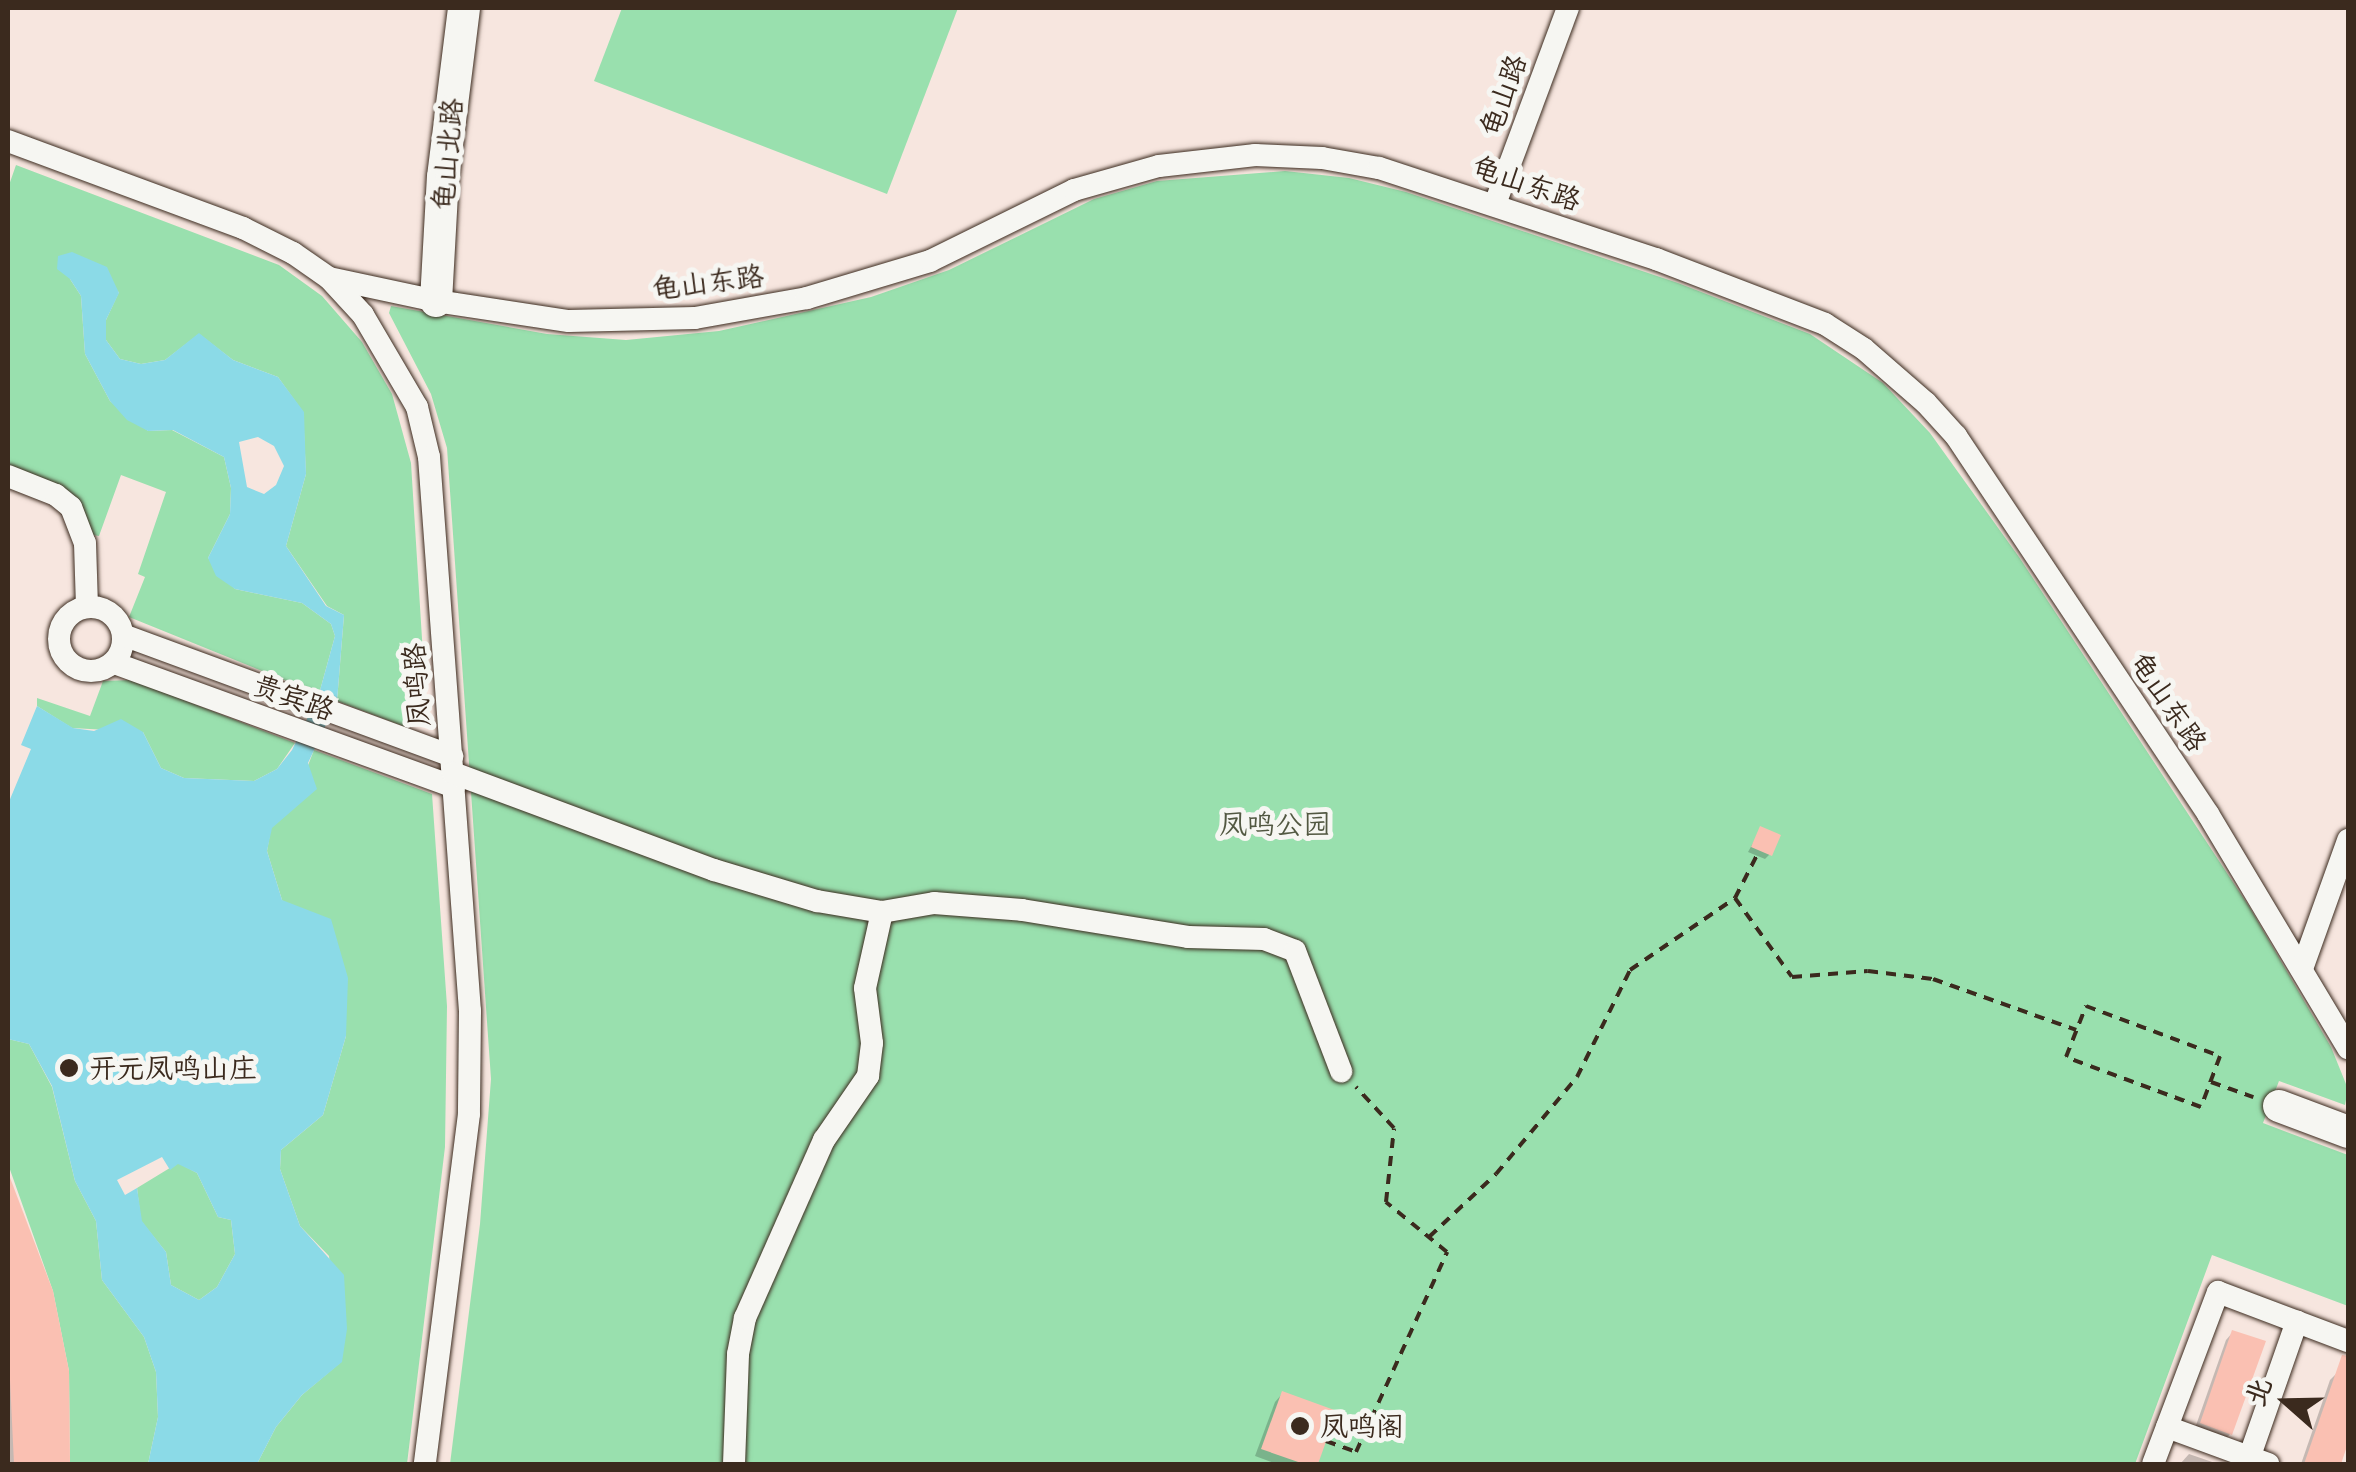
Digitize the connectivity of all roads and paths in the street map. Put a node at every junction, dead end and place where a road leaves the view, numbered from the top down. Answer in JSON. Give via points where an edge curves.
{"nodes":[{"id":1,"x":464,"y":8,"type":"edge"},
{"id":2,"x":1568,"y":8,"type":"edge"},
{"id":3,"x":8,"y":141,"type":"edge"},
{"id":4,"x":1495,"y":204,"type":"junction"},
{"id":5,"x":329,"y":278,"type":"junction"},
{"id":6,"x":436,"y":301,"type":"junction"},
{"id":7,"x":8,"y":476,"type":"edge"},
{"id":8,"x":87,"y":607,"type":"junction"},
{"id":9,"x":123,"y":635,"type":"junction"},
{"id":10,"x":114,"y":662,"type":"junction"},
{"id":11,"x":453,"y":772,"type":"junction"},
{"id":12,"x":2348,"y":840,"type":"edge"},
{"id":13,"x":1760,"y":851,"type":"dead end"},
{"id":14,"x":1734,"y":898,"type":"junction"},
{"id":15,"x":882,"y":912,"type":"junction"},
{"id":16,"x":2302,"y":966,"type":"junction"},
{"id":17,"x":2076,"y":1030,"type":"junction"},
{"id":18,"x":2348,"y":1048,"type":"edge"},
{"id":19,"x":1341,"y":1071,"type":"joint"},
{"id":20,"x":2211,"y":1082,"type":"junction"},
{"id":21,"x":2279,"y":1106,"type":"joint"},
{"id":22,"x":2348,"y":1132,"type":"edge"},
{"id":23,"x":1430,"y":1237,"type":"junction"},
{"id":24,"x":2297,"y":1321,"type":"junction"},
{"id":25,"x":2348,"y":1341,"type":"edge"},
{"id":26,"x":2167,"y":1427,"type":"junction"},
{"id":27,"x":1326,"y":1441,"type":"dead end"},
{"id":28,"x":425,"y":1464,"type":"edge"},
{"id":29,"x":734,"y":1464,"type":"edge"},
{"id":30,"x":2153,"y":1464,"type":"edge"},
{"id":31,"x":2247,"y":1464,"type":"edge"},
{"id":32,"x":2268,"y":1464,"type":"edge"}],
"edges":[{"from":1,"to":6,"type":"street","name":"龟山北路"},
{"from":2,"to":4,"type":"street","name":"龟山路"},
{"from":3,"to":5,"type":"street","name":"凤鸣路","via":[[243,228]]},
{"from":4,"to":6,"type":"street","name":"龟山东路","via":[[1379,168],[1256,155],[1159,166],[1074,190],[930,261],[746,310],[636,322],[568,321]]},
{"from":4,"to":16,"type":"street","name":"龟山东路","via":[[1825,324],[1926,403],[1956,436],[2110,666]]},
{"from":5,"to":6,"type":"street","name":"龟山东路"},
{"from":5,"to":11,"type":"street","name":"凤鸣路","via":[[363,315],[417,407],[429,457]]},
{"from":7,"to":8,"type":"street","via":[[70,507],[86,542]]},
{"from":8,"to":9,"type":"street","via":[[114,617]]},
{"from":8,"to":10,"type":"street","via":[[61,627],[65,658],[83,671]]},
{"from":9,"to":10,"type":"street"},
{"from":9,"to":11,"type":"street","name":"贵宾路"},
{"from":10,"to":11,"type":"street","name":"贵宾路"},
{"from":11,"to":15,"type":"street","via":[[714,870],[817,901]]},
{"from":11,"to":28,"type":"street","name":"凤鸣路","via":[[470,1011],[469,1114]]},
{"from":12,"to":16,"type":"street"},
{"from":13,"to":14,"type":"path"},
{"from":14,"to":17,"type":"path","via":[[1792,977],[1868,971],[1933,979]]},
{"from":14,"to":23,"type":"path","via":[[1630,970],[1576,1078],[1496,1174]]},
{"from":15,"to":19,"type":"street","via":[[934,902],[1264,940],[1295,951]]},
{"from":15,"to":29,"type":"street","via":[[865,988],[872,1044],[868,1076],[824,1140],[744,1318]]},
{"from":16,"to":18,"type":"street","name":"龟山东路"},
{"from":17,"to":20,"type":"path","via":[[2086,1006],[2220,1056]]},
{"from":17,"to":20,"type":"path","via":[[2066,1057],[2202,1107]]},
{"from":19,"to":23,"type":"path","via":[[1394,1128],[1386,1202]]},
{"from":20,"to":21,"type":"path"},
{"from":21,"to":22,"type":"street"},
{"from":23,"to":27,"type":"path","via":[[1446,1252],[1356,1452]]},
{"from":24,"to":25,"type":"street"},
{"from":24,"to":26,"type":"street","via":[[2218,1292]]},
{"from":24,"to":31,"type":"street"},
{"from":26,"to":30,"type":"street"},
{"from":26,"to":32,"type":"street"}]}
